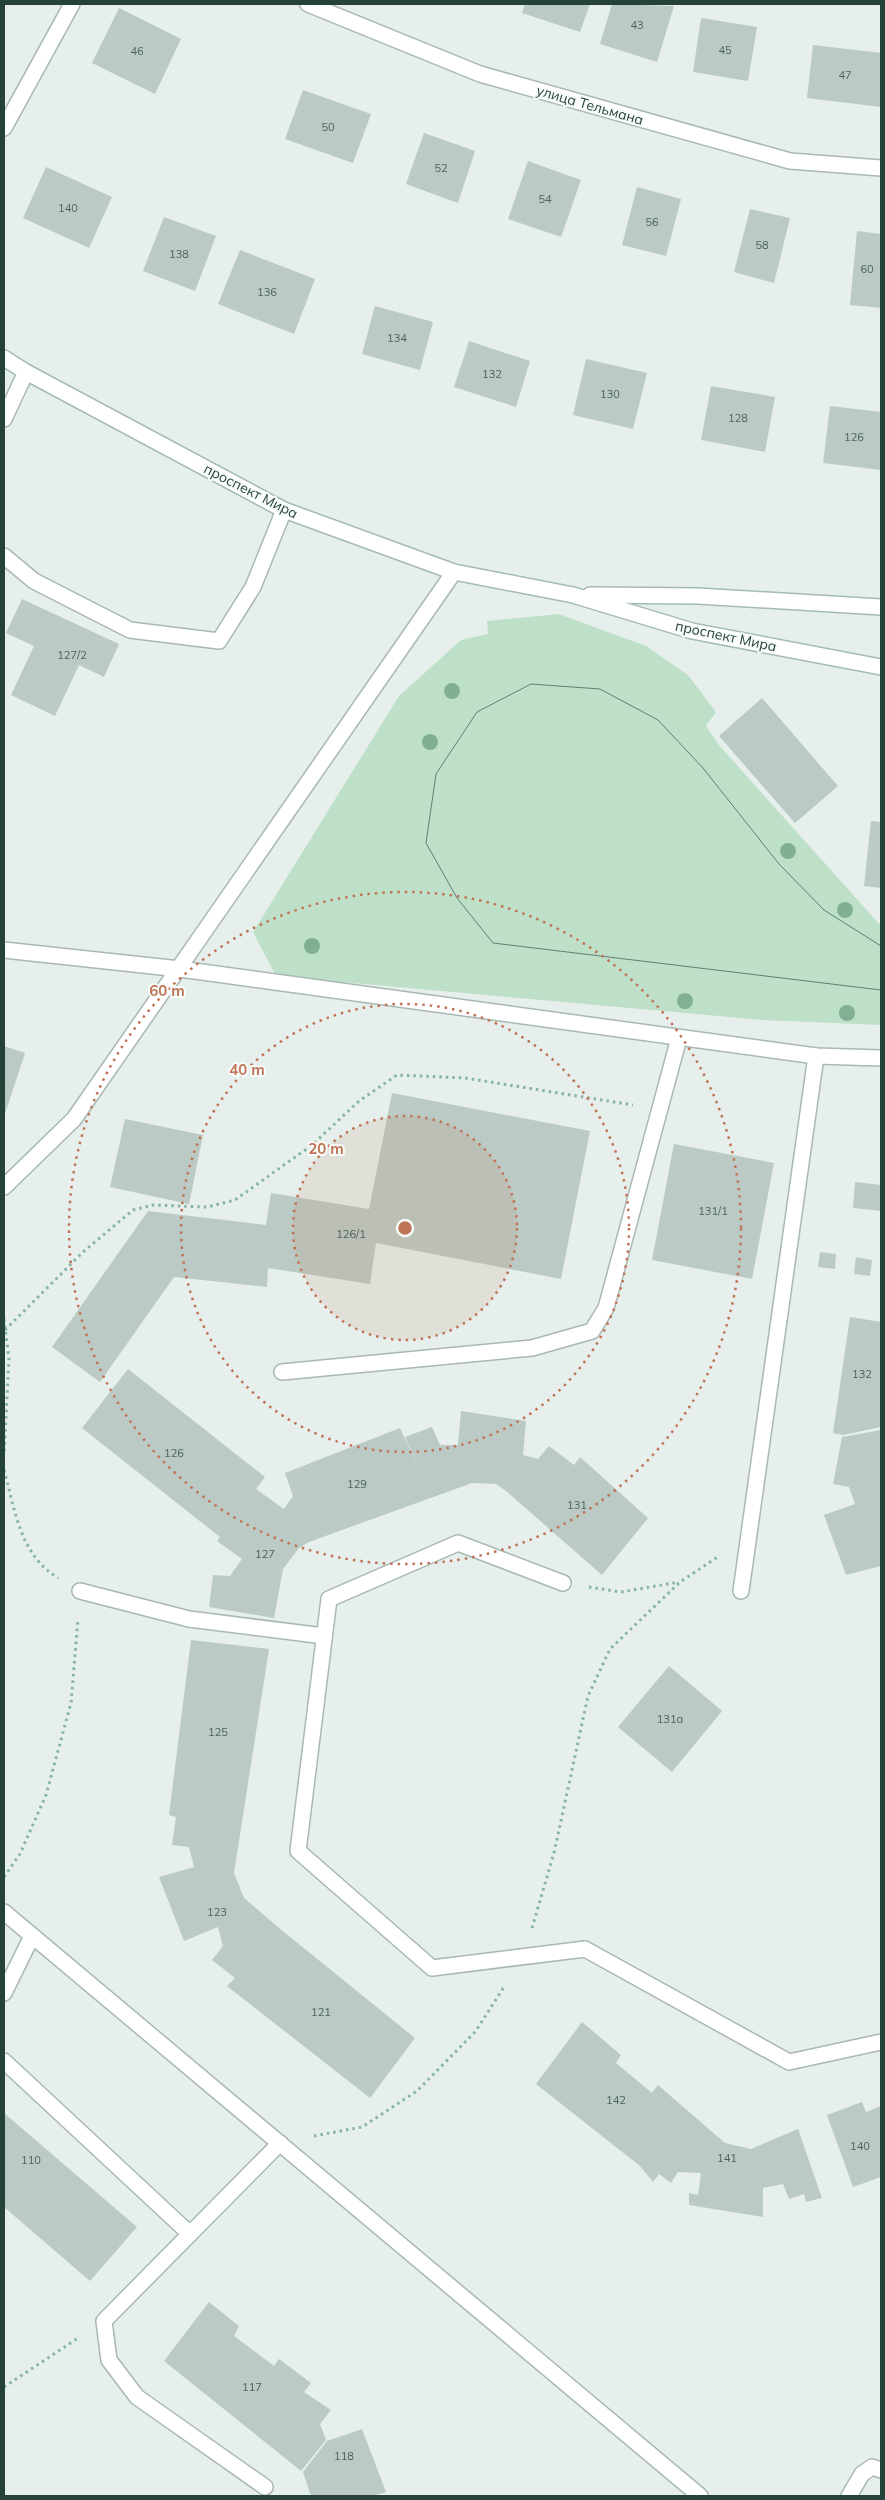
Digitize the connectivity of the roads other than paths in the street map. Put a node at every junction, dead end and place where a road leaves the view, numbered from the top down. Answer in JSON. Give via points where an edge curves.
{"nodes":[{"id":1,"x":72,"y":4,"type":"edge"},
{"id":2,"x":308,"y":4,"type":"edge"},
{"id":3,"x":4,"y":128,"type":"edge"},
{"id":4,"x":881,"y":168,"type":"edge"},
{"id":5,"x":4,"y":358,"type":"edge"},
{"id":6,"x":26,"y":372,"type":"junction"},
{"id":7,"x":4,"y":419,"type":"edge"},
{"id":8,"x":284,"y":510,"type":"junction"},
{"id":9,"x":4,"y":556,"type":"edge"},
{"id":10,"x":454,"y":572,"type":"junction"},
{"id":11,"x":573,"y":595,"type":"junction"},
{"id":12,"x":881,"y":607,"type":"edge"},
{"id":13,"x":881,"y":667,"type":"edge"},
{"id":14,"x":4,"y":950,"type":"edge"},
{"id":15,"x":180,"y":969,"type":"junction"},
{"id":16,"x":679,"y":1038,"type":"junction"},
{"id":17,"x":816,"y":1056,"type":"junction"},
{"id":18,"x":881,"y":1058,"type":"edge"},
{"id":19,"x":4,"y":1187,"type":"edge"},
{"id":20,"x":282,"y":1372,"type":"dead end"},
{"id":21,"x":564,"y":1583,"type":"road end"},
{"id":22,"x":80,"y":1591,"type":"road end"},
{"id":23,"x":741,"y":1591,"type":"dead end"},
{"id":24,"x":324,"y":1636,"type":"junction"},
{"id":25,"x":4,"y":1912,"type":"edge"},
{"id":26,"x":32,"y":1936,"type":"junction"},
{"id":27,"x":4,"y":1993,"type":"edge"},
{"id":28,"x":881,"y":2042,"type":"edge"},
{"id":29,"x":4,"y":2061,"type":"edge"},
{"id":30,"x":280,"y":2143,"type":"junction"},
{"id":31,"x":190,"y":2234,"type":"junction"},
{"id":32,"x":881,"y":2470,"type":"edge"},
{"id":33,"x":265,"y":2487,"type":"dead end"},
{"id":34,"x":700,"y":2496,"type":"edge"},
{"id":35,"x":849,"y":2496,"type":"edge"}],
"edges":[{"from":1,"to":3,"type":"street"},
{"from":2,"to":4,"type":"street","name":"улица Тельмана","via":[[489,76],[790,161]]},
{"from":5,"to":6,"type":"street","name":"проспект Мира"},
{"from":6,"to":7,"type":"street"},
{"from":6,"to":8,"type":"street","name":"проспект Мира"},
{"from":8,"to":9,"type":"street","via":[[253,587],[219,641],[130,630],[34,581]]},
{"from":8,"to":10,"type":"street","name":"проспект Мира"},
{"from":10,"to":11,"type":"street","name":"проспект Мира"},
{"from":10,"to":15,"type":"street"},
{"from":11,"to":12,"type":"street","name":"проспект Мира","via":[[698,596]]},
{"from":11,"to":13,"type":"street","name":"проспект Мира","via":[[692,631]]},
{"from":14,"to":15,"type":"street"},
{"from":15,"to":16,"type":"street"},
{"from":15,"to":19,"type":"street","via":[[74,1119]]},
{"from":16,"to":17,"type":"street"},
{"from":16,"to":20,"type":"street","via":[[606,1308],[592,1331],[532,1348]]},
{"from":17,"to":18,"type":"street"},
{"from":17,"to":23,"type":"street"},
{"from":21,"to":24,"type":"street","via":[[458,1543],[329,1599]]},
{"from":22,"to":24,"type":"street","via":[[188,1619]]},
{"from":24,"to":28,"type":"street","via":[[298,1851],[432,1968],[585,1949],[789,2062]]},
{"from":25,"to":26,"type":"street"},
{"from":26,"to":27,"type":"street"},
{"from":26,"to":30,"type":"street"},
{"from":29,"to":31,"type":"street"},
{"from":30,"to":31,"type":"street"},
{"from":30,"to":34,"type":"street"},
{"from":31,"to":33,"type":"street","via":[[104,2321],[109,2360],[137,2397]]},
{"from":32,"to":35,"type":"street","via":[[872,2467],[862,2474]]}]}
